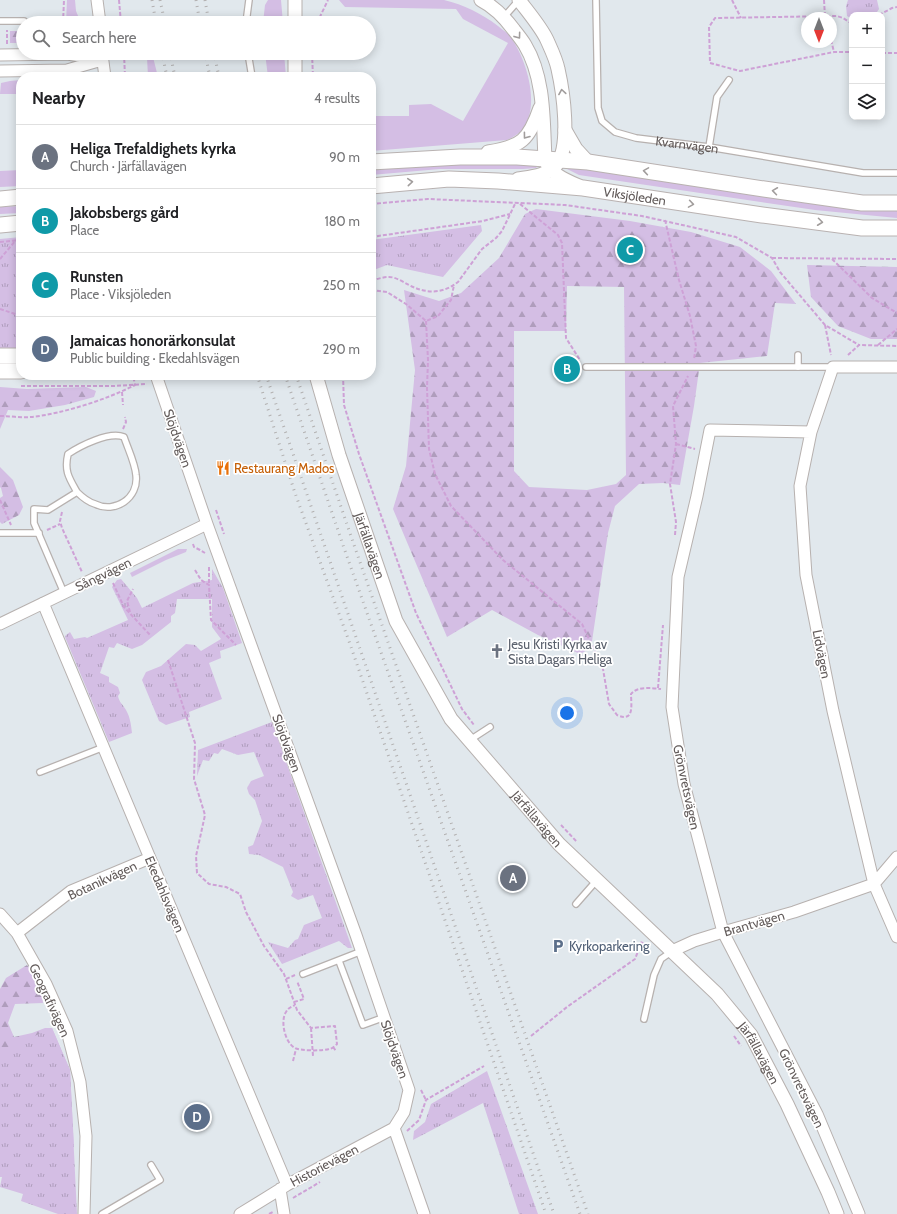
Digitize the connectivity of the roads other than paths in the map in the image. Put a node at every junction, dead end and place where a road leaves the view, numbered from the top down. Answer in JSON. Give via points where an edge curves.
{"nodes":[{"id":1,"x":97,"y":0,"type":"edge"},
{"id":2,"x":249,"y":0,"type":"edge"},
{"id":3,"x":295,"y":0,"type":"edge"},
{"id":4,"x":481,"y":0,"type":"edge"},
{"id":5,"x":519,"y":0,"type":"edge"},
{"id":6,"x":596,"y":0,"type":"edge"},
{"id":7,"x":99,"y":16,"type":"edge"},
{"id":8,"x":247,"y":16,"type":"edge"},
{"id":9,"x":295,"y":16,"type":"edge"},
{"id":10,"x":504,"y":17,"type":"junction"},
{"id":11,"x":0,"y":21,"type":"edge"},
{"id":12,"x":16,"y":21,"type":"edge"},
{"id":13,"x":4,"y":51,"type":"edge"},
{"id":14,"x":16,"y":52,"type":"edge"},
{"id":15,"x":92,"y":60,"type":"edge"},
{"id":16,"x":103,"y":60,"type":"edge"},
{"id":17,"x":249,"y":60,"type":"edge"},
{"id":18,"x":295,"y":60,"type":"edge"},
{"id":19,"x":0,"y":72,"type":"edge"},
{"id":20,"x":104,"y":72,"type":"edge"},
{"id":21,"x":251,"y":72,"type":"edge"},
{"id":22,"x":295,"y":72,"type":"edge"},
{"id":23,"x":729,"y":80,"type":"dead end"},
{"id":24,"x":542,"y":101,"type":"junction"},
{"id":25,"x":565,"y":130,"type":"junction"},
{"id":26,"x":709,"y":147,"type":"junction"},
{"id":27,"x":460,"y":156,"type":"junction"},
{"id":28,"x":376,"y":162,"type":"edge"},
{"id":29,"x":588,"y":162,"type":"junction"},
{"id":30,"x":552,"y":163,"type":"junction"},
{"id":31,"x":897,"y":173,"type":"edge"},
{"id":32,"x":498,"y":181,"type":"junction"},
{"id":33,"x":376,"y":186,"type":"edge"},
{"id":34,"x":583,"y":188,"type":"junction"},
{"id":35,"x":16,"y":197,"type":"edge"},
{"id":36,"x":0,"y":199,"type":"edge"},
{"id":37,"x":897,"y":203,"type":"edge"},
{"id":38,"x":16,"y":223,"type":"edge"},
{"id":39,"x":0,"y":225,"type":"edge"},
{"id":40,"x":897,"y":228,"type":"edge"},
{"id":41,"x":798,"y":355,"type":"dead end"},
{"id":42,"x":0,"y":356,"type":"edge"},
{"id":43,"x":16,"y":356,"type":"edge"},
{"id":44,"x":586,"y":367,"type":"road end"},
{"id":45,"x":798,"y":367,"type":"junction"},
{"id":46,"x":833,"y":367,"type":"junction"},
{"id":47,"x":897,"y":367,"type":"edge"},
{"id":48,"x":0,"y":371,"type":"edge"},
{"id":49,"x":16,"y":371,"type":"edge"},
{"id":50,"x":158,"y":380,"type":"edge"},
{"id":51,"x":317,"y":380,"type":"edge"},
{"id":52,"x":811,"y":432,"type":"junction"},
{"id":53,"x":75,"y":493,"type":"junction"},
{"id":54,"x":207,"y":524,"type":"junction"},
{"id":55,"x":1,"y":533,"type":"edge"},
{"id":56,"x":39,"y":533,"type":"junction"},
{"id":57,"x":64,"y":593,"type":"junction"},
{"id":58,"x":43,"y":603,"type":"junction"},
{"id":59,"x":0,"y":624,"type":"edge"},
{"id":60,"x":490,"y":727,"type":"dead end"},
{"id":61,"x":469,"y":741,"type":"junction"},
{"id":62,"x":104,"y":747,"type":"junction"},
{"id":63,"x":40,"y":772,"type":"dead end"},
{"id":64,"x":897,"y":857,"type":"edge"},
{"id":65,"x":150,"y":858,"type":"junction"},
{"id":66,"x":597,"y":880,"type":"junction"},
{"id":67,"x":874,"y":884,"type":"junction"},
{"id":68,"x":576,"y":904,"type":"dead end"},
{"id":69,"x":0,"y":914,"type":"edge"},
{"id":70,"x":724,"y":932,"type":"junction"},
{"id":71,"x":17,"y":933,"type":"junction"},
{"id":72,"x":897,"y":937,"type":"edge"},
{"id":73,"x":362,"y":951,"type":"junction"},
{"id":74,"x":666,"y":955,"type":"junction"},
{"id":75,"x":339,"y":961,"type":"junction"},
{"id":76,"x":303,"y":974,"type":"dead end"},
{"id":77,"x":384,"y":1017,"type":"junction"},
{"id":78,"x":644,"y":1019,"type":"dead end"},
{"id":79,"x":404,"y":1112,"type":"joint"},
{"id":80,"x":394,"y":1128,"type":"junction"},
{"id":81,"x":151,"y":1165,"type":"dead end"},
{"id":82,"x":284,"y":1187,"type":"junction"},
{"id":83,"x":84,"y":1214,"type":"edge"},
{"id":84,"x":102,"y":1214,"type":"edge"},
{"id":85,"x":240,"y":1214,"type":"edge"},
{"id":86,"x":284,"y":1214,"type":"edge"},
{"id":87,"x":424,"y":1214,"type":"edge"},
{"id":88,"x":837,"y":1214,"type":"edge"},
{"id":89,"x":859,"y":1214,"type":"edge"}],
"edges":[{"from":1,"to":7,"type":"street"},
{"from":2,"to":8,"type":"lane"},
{"from":3,"to":9,"type":"street"},
{"from":4,"to":10,"type":"street"},
{"from":5,"to":10,"type":"lane"},
{"from":25,"to":5,"type":"street","one_way":true,"via":[[564,102],[558,67],[547,39]]},
{"from":6,"to":26,"type":"lane","name":"Kvarnvägen","via":[[598,108],[602,121],[615,132],[636,138]]},
{"from":10,"to":24,"type":"street","one_way":true,"via":[[526,46]]},
{"from":11,"to":12,"type":"lane"},
{"from":13,"to":14,"type":"street"},
{"from":15,"to":19,"type":"street","via":[[67,70]]},
{"from":16,"to":20,"type":"street"},
{"from":17,"to":21,"type":"lane"},
{"from":18,"to":22,"type":"street"},
{"from":23,"to":26,"type":"lane","via":[[717,97]]},
{"from":24,"to":27,"type":"street","one_way":true,"via":[[534,125],[520,144],[505,150]]},
{"from":24,"to":30,"type":"street"},
{"from":25,"to":29,"type":"street","via":[[576,149]]},
{"from":25,"to":30,"type":"street","via":[[563,153]]},
{"from":26,"to":31,"type":"lane","name":"Kvarnvägen","via":[[863,173]]},
{"from":27,"to":28,"type":"main road","name":"Viksjöleden"},
{"from":27,"to":30,"type":"main road","name":"Viksjöleden","via":[[517,157]]},
{"from":29,"to":30,"type":"main road","name":"Viksjöleden"},
{"from":37,"to":29,"type":"main road","name":"Viksjöleden","one_way":true,"via":[[862,203]]},
{"from":30,"to":32,"type":"street","via":[[534,177]]},
{"from":30,"to":34,"type":"street","via":[[561,178]]},
{"from":33,"to":32,"type":"main road","name":"Viksjöleden","one_way":true,"via":[[449,179]]},
{"from":32,"to":34,"type":"main road","name":"Viksjöleden"},
{"from":34,"to":40,"type":"main road","name":"Viksjöleden","one_way":true,"via":[[862,228]]},
{"from":35,"to":36,"type":"main road"},
{"from":38,"to":39,"type":"main road"},
{"from":41,"to":45,"type":"lane"},
{"from":42,"to":43,"type":"main road"},
{"from":44,"to":45,"type":"lane"},
{"from":45,"to":46,"type":"lane"},
{"from":46,"to":47,"type":"street"},
{"from":46,"to":52,"type":"street","name":"Lidvägen"},
{"from":48,"to":49,"type":"main road"},
{"from":50,"to":54,"type":"street","name":"Slöjdvägen"},
{"from":51,"to":61,"type":"street","name":"Järfällavägen","via":[[339,455],[396,621],[451,718]]},
{"from":52,"to":67,"type":"street","name":"Lidvägen","via":[[800,486],[806,575],[833,711]]},
{"from":52,"to":70,"type":"street","name":"Grönvretsvägen","via":[[710,430],[678,577],[672,707],[684,784]]},
{"from":53,"to":53,"type":"lane","via":[[95,505],[108,507],[123,503],[134,493],[136,476],[124,437],[110,436],[68,454],[67,474]]},
{"from":53,"to":56,"type":"lane","via":[[48,510],[34,509],[34,523]]},
{"from":54,"to":57,"type":"street","name":"Sångvägen"},
{"from":54,"to":73,"type":"street","name":"Slöjdvägen"},
{"from":55,"to":56,"type":"lane"},
{"from":56,"to":57,"type":"lane"},
{"from":57,"to":58,"type":"street","name":"Sångvägen"},
{"from":58,"to":59,"type":"street","name":"Sångvägen"},
{"from":58,"to":62,"type":"street","name":"Ekedahlsvägen"},
{"from":60,"to":61,"type":"lane"},
{"from":61,"to":66,"type":"street","name":"Järfällavägen","via":[[559,844]]},
{"from":62,"to":63,"type":"lane"},
{"from":62,"to":65,"type":"street","name":"Ekedahlsvägen"},
{"from":64,"to":67,"type":"street"},
{"from":65,"to":71,"type":"street","name":"Botanikvägen","via":[[72,891]]},
{"from":65,"to":82,"type":"street","name":"Ekedahlsvägen"},
{"from":66,"to":68,"type":"lane"},
{"from":66,"to":74,"type":"street","name":"Järfällavägen"},
{"from":67,"to":70,"type":"street","name":"Brantvägen","via":[[794,912]]},
{"from":67,"to":72,"type":"street","name":"Lidvägen"},
{"from":69,"to":71,"type":"street","name":"Geografivägen"},
{"from":70,"to":74,"type":"street","name":"Brantvägen","via":[[694,941]]},
{"from":70,"to":89,"type":"street","name":"Grönvretsvägen","via":[[817,1114]]},
{"from":71,"to":83,"type":"street","name":"Geografivägen","via":[[46,984],[66,1031],[80,1082],[86,1136]]},
{"from":73,"to":75,"type":"lane"},
{"from":73,"to":77,"type":"street","name":"Slöjdvägen"},
{"from":74,"to":78,"type":"lane","via":[[654,975]]},
{"from":74,"to":88,"type":"street","name":"Järfällavägen","via":[[717,994],[750,1036],[787,1104]]},
{"from":75,"to":76,"type":"lane"},
{"from":75,"to":77,"type":"lane","via":[[363,1024]]},
{"from":77,"to":79,"type":"street","name":"Slöjdvägen","via":[[409,1090]]},
{"from":79,"to":80,"type":"street","name":"Historievägen"},
{"from":80,"to":82,"type":"street","name":"Historievägen"},
{"from":80,"to":87,"type":"street"},
{"from":81,"to":84,"type":"lane","via":[[160,1180]]},
{"from":82,"to":85,"type":"street","name":"Historievägen"},
{"from":82,"to":86,"type":"street","name":"Ekedahlsvägen"}]}
